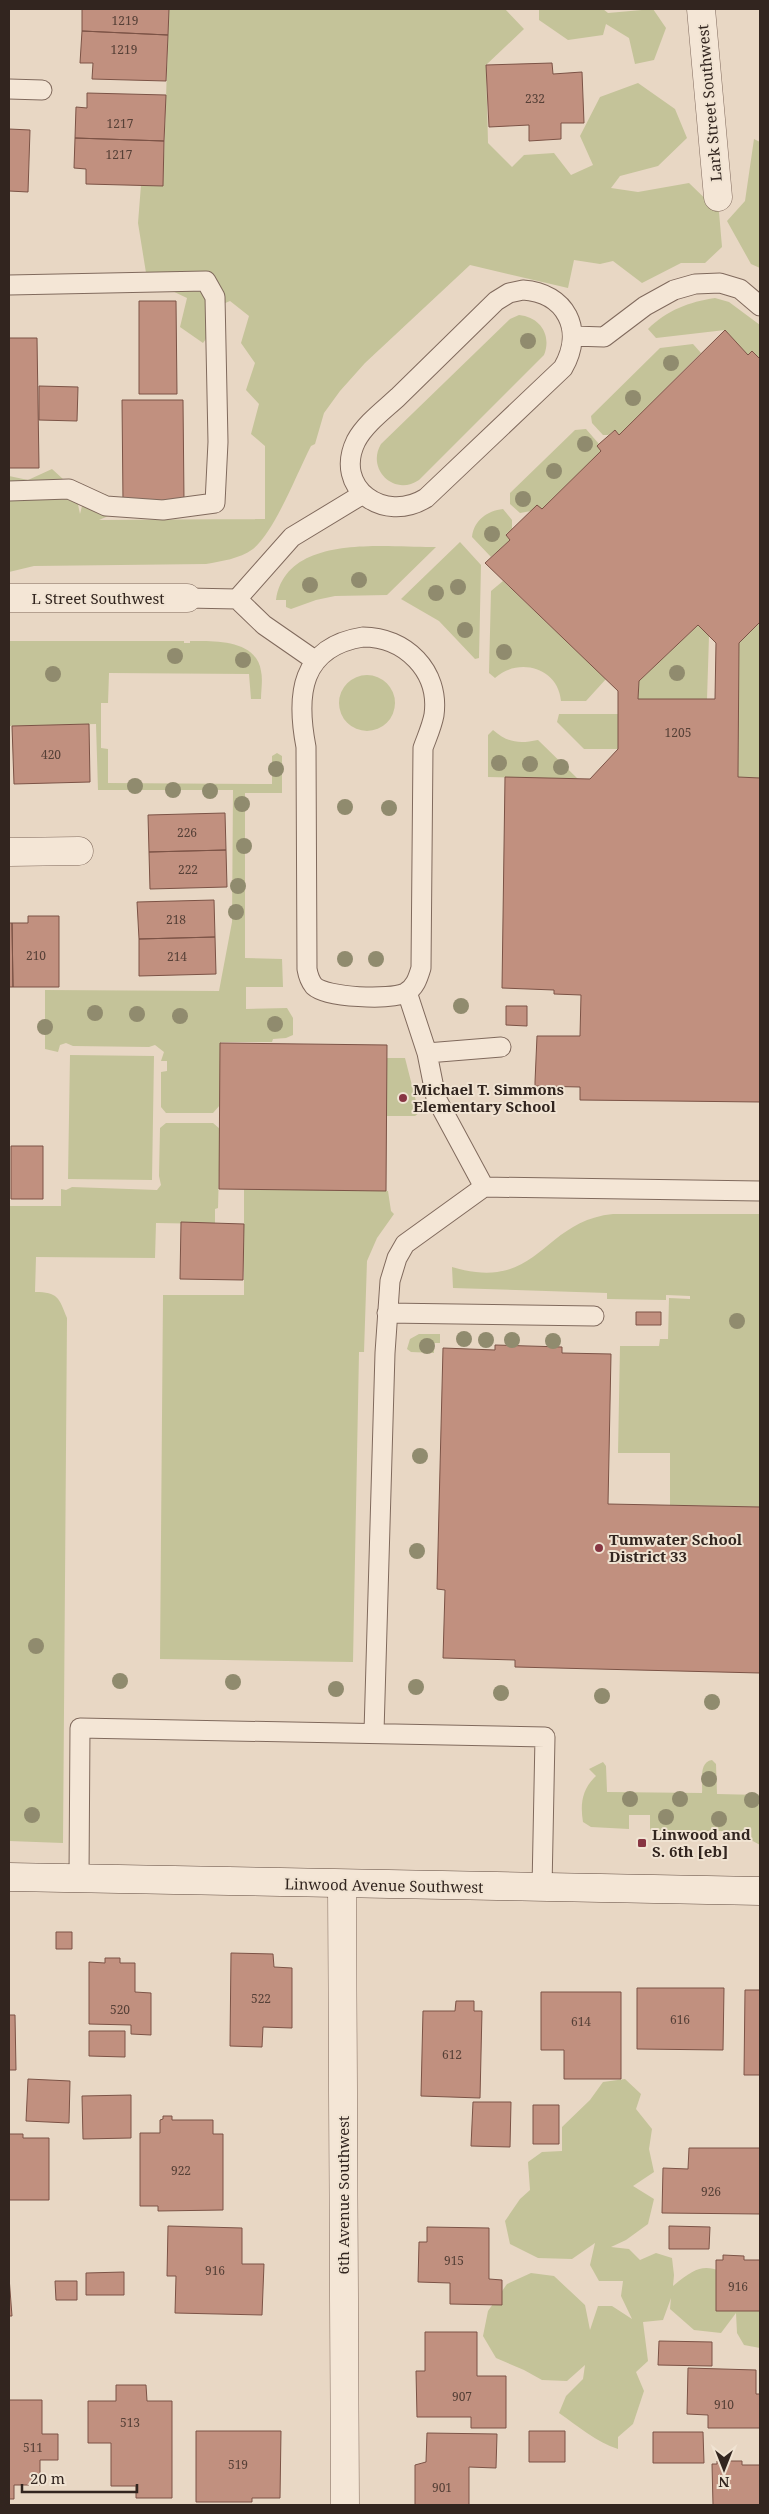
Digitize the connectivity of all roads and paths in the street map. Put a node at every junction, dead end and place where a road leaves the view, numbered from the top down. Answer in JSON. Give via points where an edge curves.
{"nodes":[{"id":1,"x":701,"y":9,"type":"edge"},
{"id":2,"x":9,"y":89,"type":"edge"},
{"id":3,"x":42,"y":90,"type":"dead end"},
{"id":4,"x":718,"y":197,"type":"dead end"},
{"id":5,"x":9,"y":285,"type":"edge"},
{"id":6,"x":760,"y":306,"type":"edge"},
{"id":7,"x":573,"y":336,"type":"junction"},
{"id":8,"x":9,"y":492,"type":"edge"},
{"id":9,"x":363,"y":494,"type":"junction"},
{"id":10,"x":9,"y":598,"type":"edge"},
{"id":11,"x":187,"y":598,"type":"joint"},
{"id":12,"x":237,"y":599,"type":"junction"},
{"id":13,"x":316,"y":661,"type":"junction"},
{"id":14,"x":79,"y":851,"type":"dead end"},
{"id":15,"x":9,"y":852,"type":"edge"},
{"id":16,"x":407,"y":992,"type":"junction"},
{"id":17,"x":501,"y":1047,"type":"dead end"},
{"id":18,"x":427,"y":1053,"type":"junction"},
{"id":19,"x":484,"y":1187,"type":"junction"},
{"id":20,"x":760,"y":1191,"type":"edge"},
{"id":21,"x":387,"y":1313,"type":"junction"},
{"id":22,"x":594,"y":1316,"type":"dead end"},
{"id":23,"x":374,"y":1732,"type":"junction"},
{"id":24,"x":9,"y":1877,"type":"edge"},
{"id":25,"x":79,"y":1878,"type":"junction"},
{"id":26,"x":342,"y":1884,"type":"junction"},
{"id":27,"x":542,"y":1888,"type":"junction"},
{"id":28,"x":760,"y":1891,"type":"edge"},
{"id":29,"x":345,"y":2505,"type":"edge"}],
"edges":[{"from":1,"to":4,"type":"street","name":"Lark Street Southwest"},
{"from":2,"to":3,"type":"lane"},
{"from":5,"to":8,"type":"lane","via":[[206,281],[215,297],[218,442],[215,503],[163,510],[106,506],[69,489]]},
{"from":6,"to":7,"type":"lane","via":[[740,289],[720,283],[695,284],[674,290],[645,306],[604,337]]},
{"from":7,"to":9,"type":"lane","via":[[572,348],[563,368],[426,498],[416,504],[392,508],[379,505]]},
{"from":7,"to":9,"type":"lane","via":[[565,311],[546,295],[523,290],[496,300],[357,439],[350,462],[352,476]]},
{"from":9,"to":12,"type":"lane","via":[[292,537]]},
{"from":10,"to":11,"type":"street","name":"L Street Southwest"},
{"from":11,"to":12,"type":"lane"},
{"from":12,"to":13,"type":"lane","via":[[264,625]]},
{"from":13,"to":16,"type":"lane","via":[[308,673],[301,704],[306,747],[308,974],[315,987],[334,994],[396,996]]},
{"from":13,"to":16,"type":"lane","via":[[344,641],[375,637],[399,644],[416,658],[430,679],[435,701],[434,716],[423,748],[421,968],[417,982]]},
{"from":14,"to":15,"type":"street"},
{"from":16,"to":18,"type":"lane"},
{"from":17,"to":18,"type":"lane"},
{"from":18,"to":19,"type":"lane","via":[[436,1098]]},
{"from":19,"to":20,"type":"lane"},
{"from":19,"to":21,"type":"lane","via":[[405,1244],[390,1281]]},
{"from":21,"to":22,"type":"lane"},
{"from":21,"to":23,"type":"lane"},
{"from":23,"to":25,"type":"lane","via":[[80,1728]]},
{"from":23,"to":27,"type":"lane","via":[[545,1737]]},
{"from":24,"to":25,"type":"street","name":"Linwood Avenue Southwest"},
{"from":25,"to":26,"type":"street","name":"Linwood Avenue Southwest"},
{"from":26,"to":27,"type":"street","name":"Linwood Avenue Southwest"},
{"from":26,"to":29,"type":"street","name":"6th Avenue Southwest"},
{"from":27,"to":28,"type":"street","name":"Linwood Avenue Southwest"}]}
